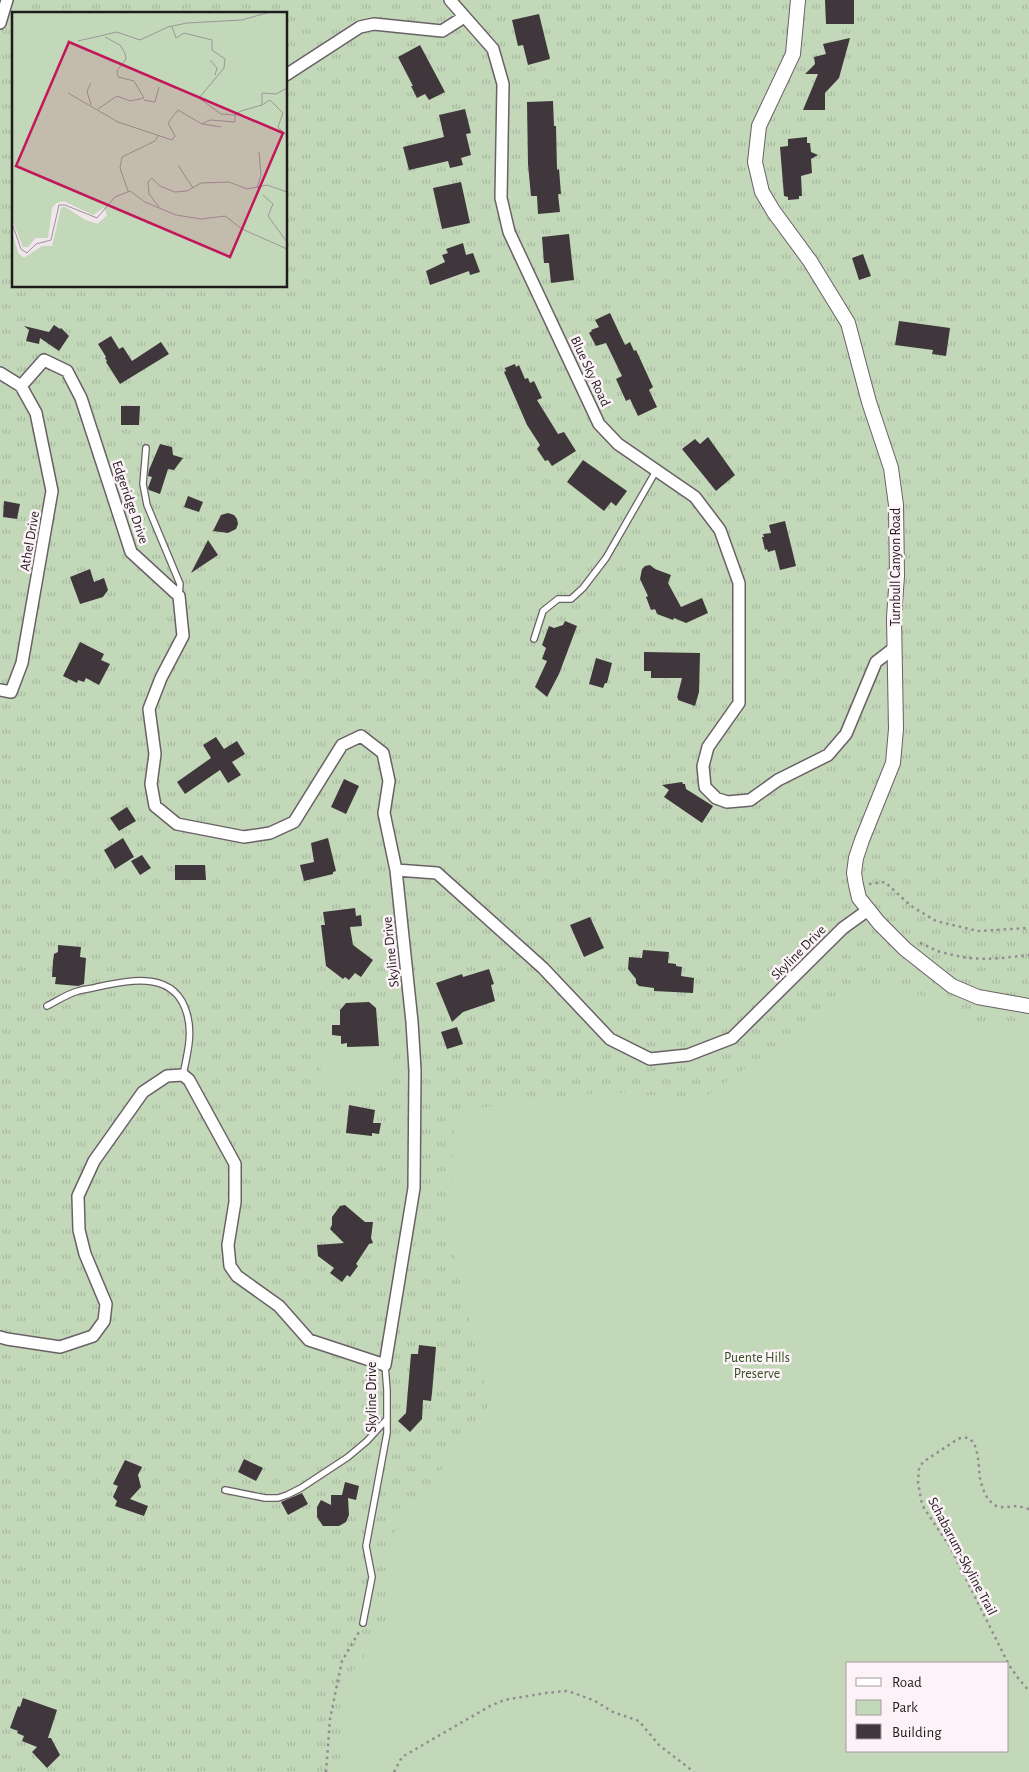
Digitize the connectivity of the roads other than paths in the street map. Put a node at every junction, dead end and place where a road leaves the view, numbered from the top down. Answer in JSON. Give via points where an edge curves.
{"nodes":[{"id":1,"x":7,"y":0,"type":"edge"},
{"id":2,"x":450,"y":0,"type":"edge"},
{"id":3,"x":798,"y":0,"type":"edge"},
{"id":4,"x":464,"y":17,"type":"junction"},
{"id":5,"x":0,"y":23,"type":"edge"},
{"id":6,"x":288,"y":74,"type":"edge"},
{"id":7,"x":0,"y":373,"type":"edge"},
{"id":8,"x":21,"y":386,"type":"junction"},
{"id":9,"x":146,"y":448,"type":"dead end"},
{"id":10,"x":656,"y":470,"type":"junction"},
{"id":11,"x":179,"y":596,"type":"junction"},
{"id":12,"x":534,"y":639,"type":"dead end"},
{"id":13,"x":894,"y":648,"type":"junction"},
{"id":14,"x":0,"y":690,"type":"edge"},
{"id":15,"x":396,"y":870,"type":"junction"},
{"id":16,"x":868,"y":910,"type":"junction"},
{"id":17,"x":47,"y":1006,"type":"dead end"},
{"id":18,"x":1029,"y":1006,"type":"edge"},
{"id":19,"x":182,"y":1075,"type":"junction"},
{"id":20,"x":0,"y":1337,"type":"edge"},
{"id":21,"x":385,"y":1365,"type":"junction"},
{"id":22,"x":387,"y":1419,"type":"junction"},
{"id":23,"x":225,"y":1490,"type":"dead end"},
{"id":24,"x":364,"y":1623,"type":"road end"}],
"edges":[{"from":1,"to":5,"type":"street"},
{"from":2,"to":4,"type":"street","name":"Blue Sky Road"},
{"from":3,"to":13,"type":"street","name":"Turnbull Canyon Road","via":[[793,54],[759,126],[755,162],[762,192],[810,260],[848,323],[890,468],[896,505]]},
{"from":4,"to":6,"type":"street","via":[[442,31],[374,24],[360,27]]},
{"from":4,"to":10,"type":"street","name":"Blue Sky Road","via":[[493,49],[503,84],[501,198],[508,232],[599,424],[618,444]]},
{"from":7,"to":8,"type":"street"},
{"from":8,"to":11,"type":"street","name":"Edgeridge Drive","via":[[44,360],[66,371],[80,398],[131,552]]},
{"from":8,"to":14,"type":"street","name":"Athel Drive","via":[[36,413],[52,491],[22,663],[11,692]]},
{"from":9,"to":11,"type":"lane","via":[[142,484],[146,505],[180,584]]},
{"from":10,"to":12,"type":"lane","via":[[606,558],[584,588],[570,599],[558,599],[543,611]]},
{"from":10,"to":13,"type":"street","name":"Blue Sky Road","via":[[695,497],[720,530],[739,583],[739,703],[708,747],[702,766],[705,787],[716,798],[727,802],[750,800],[778,780],[828,755],[846,734],[876,662]]},
{"from":11,"to":15,"type":"street","via":[[183,636],[149,709],[155,754],[151,784],[155,806],[177,824],[244,837],[270,833],[294,822],[342,745],[361,736],[383,753],[389,781],[384,813]]},
{"from":13,"to":16,"type":"street","name":"Turnbull Canyon Road","via":[[896,729],[893,763],[855,866],[859,898]]},
{"from":15,"to":16,"type":"street","name":"Skyline Drive","via":[[437,873],[543,968],[610,1039],[650,1059],[688,1055],[732,1038],[843,928]]},
{"from":15,"to":21,"type":"street","name":"Skyline Drive","via":[[415,1070],[414,1188]]},
{"from":16,"to":18,"type":"street","name":"Turnbull Canyon Road","via":[[905,949],[967,993],[992,1001]]},
{"from":17,"to":19,"type":"lane","via":[[77,992],[119,982],[154,981],[169,987],[181,998],[188,1015],[189,1047]]},
{"from":19,"to":20,"type":"street","via":[[167,1076],[143,1092],[94,1161],[78,1196],[78,1230],[106,1304],[104,1321],[92,1336],[60,1347]]},
{"from":19,"to":21,"type":"street","via":[[189,1080],[236,1164],[235,1202],[228,1245],[230,1266],[237,1276],[280,1306],[309,1340]]},
{"from":21,"to":22,"type":"lane","name":"Skyline Drive"},
{"from":22,"to":23,"type":"lane","via":[[348,1457],[288,1495],[266,1498]]},
{"from":22,"to":24,"type":"lane","name":"Skyline Drive","via":[[386,1444],[366,1546],[372,1576]]}]}
